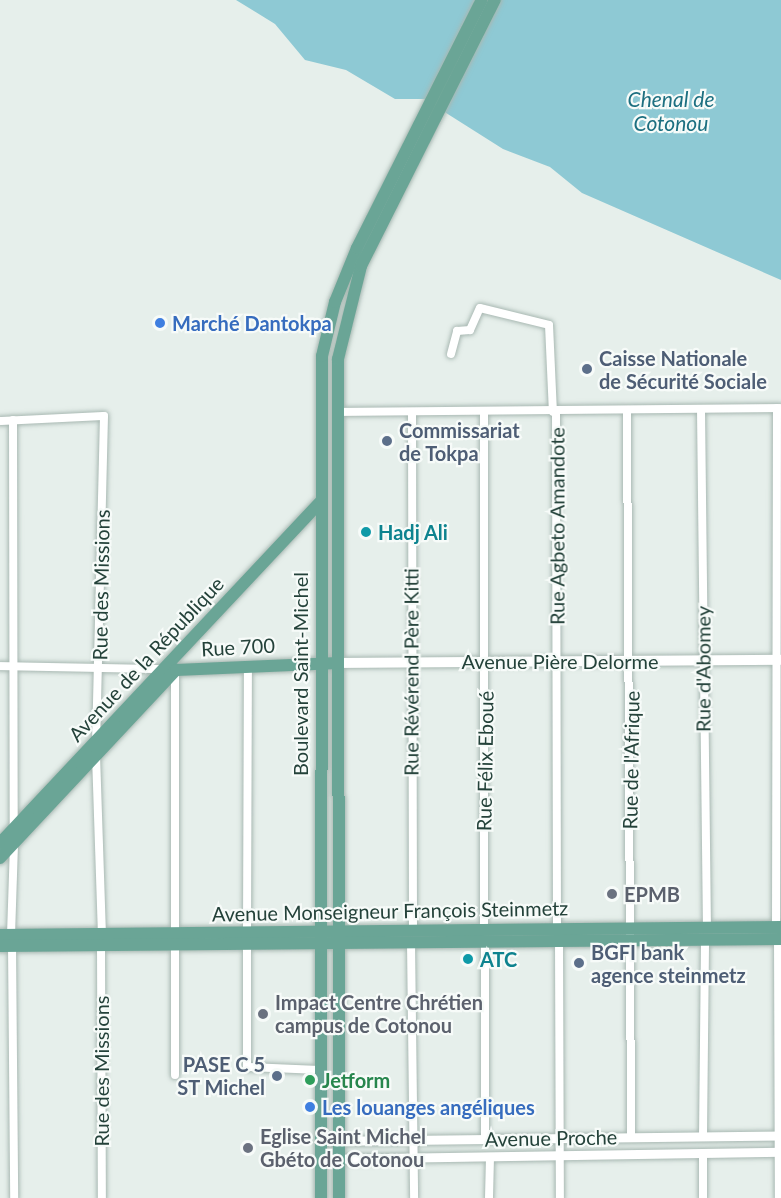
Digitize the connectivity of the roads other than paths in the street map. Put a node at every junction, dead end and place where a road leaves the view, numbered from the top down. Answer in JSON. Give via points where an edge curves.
{"nodes":[{"id":1,"x":482,"y":0,"type":"edge"},
{"id":2,"x":495,"y":0,"type":"edge"},
{"id":3,"x":403,"y":168,"type":"junction"},
{"id":4,"x":451,"y":354,"type":"dead end"},
{"id":5,"x":779,"y":408,"type":"edge"},
{"id":6,"x":701,"y":410,"type":"junction"},
{"id":7,"x":627,"y":411,"type":"junction"},
{"id":8,"x":335,"y":412,"type":"junction"},
{"id":9,"x":412,"y":412,"type":"junction"},
{"id":10,"x":484,"y":412,"type":"junction"},
{"id":11,"x":555,"y":412,"type":"junction"},
{"id":12,"x":14,"y":420,"type":"junction"},
{"id":13,"x":0,"y":421,"type":"edge"},
{"id":14,"x":321,"y":501,"type":"junction"},
{"id":15,"x":704,"y":660,"type":"junction"},
{"id":16,"x":780,"y":660,"type":"edge"},
{"id":17,"x":557,"y":661,"type":"junction"},
{"id":18,"x":633,"y":661,"type":"junction"},
{"id":19,"x":410,"y":662,"type":"junction"},
{"id":20,"x":486,"y":662,"type":"junction"},
{"id":21,"x":319,"y":663,"type":"junction"},
{"id":22,"x":338,"y":663,"type":"junction"},
{"id":23,"x":0,"y":666,"type":"edge"},
{"id":24,"x":14,"y":666,"type":"junction"},
{"id":25,"x":248,"y":666,"type":"junction"},
{"id":26,"x":99,"y":668,"type":"junction"},
{"id":27,"x":170,"y":669,"type":"junction"},
{"id":28,"x":96,"y":741,"type":"junction"},
{"id":29,"x":96,"y":755,"type":"junction"},
{"id":30,"x":14,"y":828,"type":"junction"},
{"id":31,"x":0,"y":843,"type":"edge"},
{"id":32,"x":14,"y":843,"type":"junction"},
{"id":33,"x":0,"y":858,"type":"edge"},
{"id":34,"x":779,"y":933,"type":"edge"},
{"id":35,"x":629,"y":934,"type":"junction"},
{"id":36,"x":706,"y":934,"type":"junction"},
{"id":37,"x":558,"y":935,"type":"junction"},
{"id":38,"x":412,"y":936,"type":"junction"},
{"id":39,"x":484,"y":936,"type":"junction"},
{"id":40,"x":319,"y":937,"type":"junction"},
{"id":41,"x":337,"y":937,"type":"junction"},
{"id":42,"x":173,"y":938,"type":"junction"},
{"id":43,"x":247,"y":938,"type":"junction"},
{"id":44,"x":101,"y":939,"type":"junction"},
{"id":45,"x":6,"y":940,"type":"edge"},
{"id":46,"x":321,"y":1070,"type":"junction"},
{"id":47,"x":175,"y":1075,"type":"dead end"},
{"id":48,"x":780,"y":1135,"type":"edge"},
{"id":49,"x":703,"y":1136,"type":"junction"},
{"id":50,"x":631,"y":1137,"type":"junction"},
{"id":51,"x":484,"y":1138,"type":"junction"},
{"id":52,"x":560,"y":1138,"type":"junction"},
{"id":53,"x":413,"y":1140,"type":"junction"},
{"id":54,"x":321,"y":1141,"type":"junction"},
{"id":55,"x":338,"y":1141,"type":"junction"},
{"id":56,"x":780,"y":1152,"type":"edge"},
{"id":57,"x":703,"y":1153,"type":"junction"},
{"id":58,"x":560,"y":1155,"type":"junction"},
{"id":59,"x":490,"y":1156,"type":"junction"},
{"id":60,"x":413,"y":1158,"type":"junction"},
{"id":61,"x":321,"y":1159,"type":"junction"},
{"id":62,"x":338,"y":1159,"type":"junction"},
{"id":63,"x":14,"y":1198,"type":"edge"},
{"id":64,"x":102,"y":1198,"type":"edge"},
{"id":65,"x":321,"y":1198,"type":"edge"},
{"id":66,"x":339,"y":1198,"type":"edge"},
{"id":67,"x":414,"y":1198,"type":"edge"},
{"id":68,"x":489,"y":1198,"type":"edge"},
{"id":69,"x":560,"y":1198,"type":"edge"},
{"id":70,"x":703,"y":1198,"type":"edge"},
{"id":71,"x":779,"y":1198,"type":"edge"}],
"edges":[{"from":1,"to":3,"type":"main road"},
{"from":2,"to":3,"type":"main road"},
{"from":3,"to":8,"type":"main road","name":"Boulevard Saint-Michel","via":[[351,292],[338,359]]},
{"from":3,"to":14,"type":"main road","name":"Boulevard Saint-Michel","via":[[342,281],[328,330],[321,368]]},
{"from":4,"to":11,"type":"street","name":"Rue Agbeto Amandote","via":[[457,331],[470,330],[480,308],[549,325]]},
{"from":5,"to":6,"type":"street"},
{"from":5,"to":16,"type":"street"},
{"from":6,"to":7,"type":"street"},
{"from":6,"to":15,"type":"street","name":"Rue d'Abomey"},
{"from":7,"to":11,"type":"street"},
{"from":7,"to":18,"type":"street","name":"Rue de l'Afrique"},
{"from":8,"to":9,"type":"street"},
{"from":8,"to":22,"type":"main road","name":"Boulevard Saint-Michel"},
{"from":9,"to":10,"type":"street"},
{"from":9,"to":19,"type":"street","name":"Rue Révérend Père Kitti"},
{"from":10,"to":11,"type":"street"},
{"from":10,"to":20,"type":"street","name":"Rue Félix Eboué"},
{"from":11,"to":17,"type":"street","name":"Rue Agbeto Amandote"},
{"from":12,"to":13,"type":"street"},
{"from":12,"to":24,"type":"street"},
{"from":12,"to":26,"type":"street","name":"Rue des Missions","via":[[104,416]]},
{"from":14,"to":21,"type":"main road","name":"Boulevard Saint-Michel"},
{"from":14,"to":27,"type":"main road","name":"Avenue de la République"},
{"from":15,"to":16,"type":"main road","name":"Avenue Pière Delorme"},
{"from":15,"to":18,"type":"main road","name":"Avenue Pière Delorme"},
{"from":15,"to":36,"type":"street","name":"Rue d'Abomey"},
{"from":16,"to":34,"type":"street"},
{"from":17,"to":18,"type":"main road","name":"Avenue Pière Delorme"},
{"from":17,"to":20,"type":"main road","name":"Avenue Pière Delorme"},
{"from":17,"to":37,"type":"street","name":"Rue Agbeto Amandote"},
{"from":18,"to":35,"type":"street","name":"Rue de l'Afrique"},
{"from":19,"to":20,"type":"main road","name":"Avenue Pière Delorme"},
{"from":19,"to":22,"type":"main road","name":"Avenue Pière Delorme"},
{"from":19,"to":38,"type":"street","name":"Rue Révérend Père Kitti"},
{"from":20,"to":39,"type":"street","name":"Rue Félix Eboué"},
{"from":21,"to":22,"type":"main road","name":"Rue 700"},
{"from":21,"to":25,"type":"main road","name":"Rue 700"},
{"from":21,"to":40,"type":"main road","name":"Boulevard Saint-Michel"},
{"from":22,"to":41,"type":"main road","name":"Boulevard Saint-Michel"},
{"from":23,"to":24,"type":"street"},
{"from":24,"to":26,"type":"street"},
{"from":24,"to":30,"type":"street"},
{"from":25,"to":27,"type":"main road","name":"Rue 700"},
{"from":25,"to":43,"type":"street"},
{"from":26,"to":27,"type":"street"},
{"from":26,"to":28,"type":"street","name":"Rue des Missions"},
{"from":27,"to":28,"type":"main road","name":"Avenue de la République"},
{"from":27,"to":29,"type":"main road","name":"Avenue de la République"},
{"from":27,"to":42,"type":"street"},
{"from":28,"to":29,"type":"street","name":"Rue des Missions"},
{"from":28,"to":30,"type":"main road","name":"Avenue de la République"},
{"from":29,"to":32,"type":"main road","name":"Avenue de la République"},
{"from":29,"to":44,"type":"street","name":"Rue des Missions"},
{"from":30,"to":31,"type":"main road","name":"Avenue de la République"},
{"from":30,"to":32,"type":"street"},
{"from":32,"to":33,"type":"main road","name":"Avenue de la République"},
{"from":32,"to":45,"type":"street"},
{"from":34,"to":36,"type":"main road","name":"Avenue Monseigneur François Steinmetz"},
{"from":34,"to":48,"type":"street"},
{"from":35,"to":36,"type":"main road","name":"Avenue Monseigneur François Steinmetz"},
{"from":35,"to":37,"type":"main road","name":"Avenue Monseigneur François Steinmetz"},
{"from":35,"to":50,"type":"street","name":"Rue de l'Afrique"},
{"from":36,"to":49,"type":"street","name":"Rue d'Abomey"},
{"from":37,"to":39,"type":"main road","name":"Avenue Monseigneur François Steinmetz"},
{"from":37,"to":52,"type":"street","name":"Rue Agbeto Amandote"},
{"from":38,"to":39,"type":"main road","name":"Avenue Monseigneur François Steinmetz"},
{"from":38,"to":41,"type":"main road","name":"Avenue Monseigneur François Steinmetz"},
{"from":38,"to":53,"type":"street","name":"Rue Révérend Père Kitti"},
{"from":39,"to":51,"type":"street","name":"Rue Félix Eboué"},
{"from":40,"to":41,"type":"main road","name":"Avenue Monseigneur François Steinmetz"},
{"from":40,"to":43,"type":"main road","name":"Avenue Monseigneur François Steinmetz"},
{"from":40,"to":46,"type":"main road","name":"Boulevard Saint-Michel"},
{"from":41,"to":55,"type":"main road","name":"Boulevard Saint-Michel"},
{"from":42,"to":43,"type":"main road","name":"Avenue Monseigneur François Steinmetz"},
{"from":42,"to":44,"type":"main road","name":"Avenue Monseigneur François Steinmetz"},
{"from":42,"to":47,"type":"street"},
{"from":43,"to":46,"type":"street","via":[[247,1067]]},
{"from":44,"to":45,"type":"main road","name":"Avenue Monseigneur François Steinmetz"},
{"from":44,"to":64,"type":"street","name":"Rue des Missions"},
{"from":45,"to":63,"type":"street"},
{"from":46,"to":54,"type":"main road","name":"Boulevard Saint-Michel"},
{"from":48,"to":49,"type":"street","name":"Avenue Proche"},
{"from":48,"to":56,"type":"street"},
{"from":49,"to":50,"type":"street","name":"Avenue Proche"},
{"from":50,"to":52,"type":"street","name":"Avenue Proche"},
{"from":51,"to":52,"type":"street","name":"Avenue Proche"},
{"from":51,"to":53,"type":"street","name":"Avenue Proche"},
{"from":52,"to":58,"type":"street","name":"Rue Agbeto Amandote"},
{"from":53,"to":55,"type":"street","name":"Avenue Proche"},
{"from":53,"to":60,"type":"street","name":"Rue Révérend Père Kitti"},
{"from":54,"to":55,"type":"street","name":"Avenue Proche"},
{"from":54,"to":61,"type":"main road","name":"Boulevard Saint-Michel"},
{"from":55,"to":62,"type":"main road","name":"Boulevard Saint-Michel"},
{"from":56,"to":57,"type":"street","name":"Avenue Proche"},
{"from":56,"to":71,"type":"street"},
{"from":57,"to":58,"type":"street","name":"Avenue Proche"},
{"from":57,"to":70,"type":"street"},
{"from":58,"to":59,"type":"street","name":"Avenue Proche"},
{"from":58,"to":69,"type":"street","name":"Rue Agbeto Amandote"},
{"from":59,"to":60,"type":"street","name":"Avenue Proche"},
{"from":59,"to":68,"type":"street"},
{"from":60,"to":62,"type":"street","name":"Avenue Proche"},
{"from":60,"to":67,"type":"street","name":"Rue Révérend Père Kitti"},
{"from":61,"to":62,"type":"street","name":"Avenue Proche"},
{"from":61,"to":65,"type":"main road","name":"Boulevard Saint-Michel"},
{"from":62,"to":66,"type":"main road","name":"Boulevard Saint-Michel"}]}
